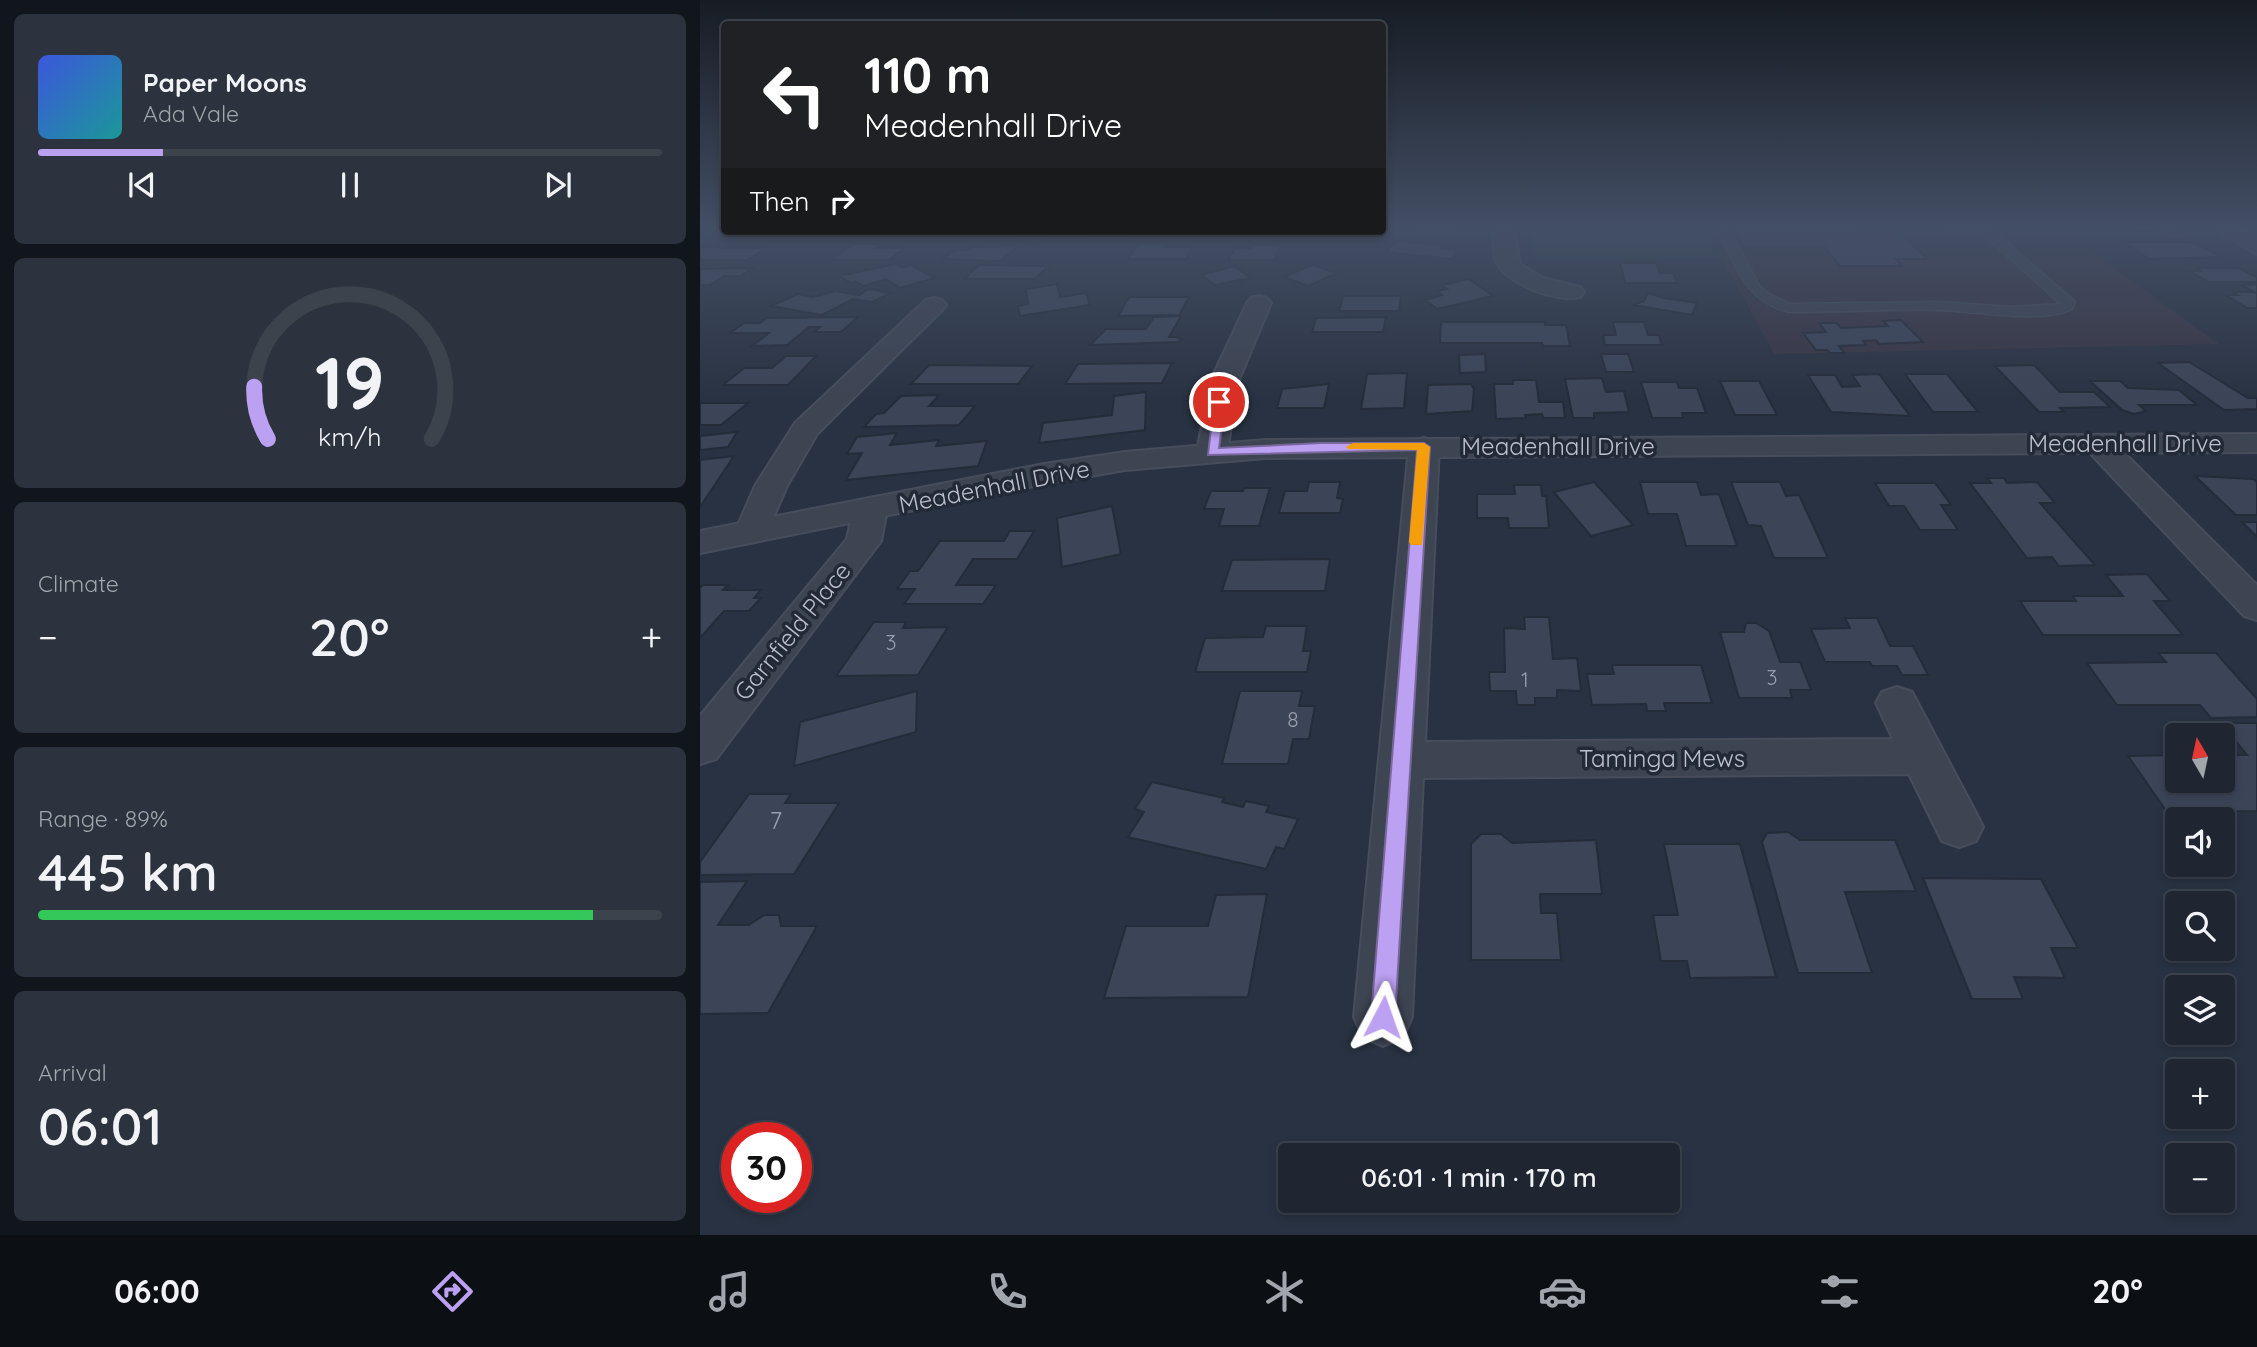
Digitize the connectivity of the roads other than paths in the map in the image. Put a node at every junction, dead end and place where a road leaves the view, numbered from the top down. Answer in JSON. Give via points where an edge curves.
{"nodes":[{"id":1,"x":1544,"y":285,"type":"edge"},
{"id":2,"x":1751,"y":285,"type":"edge"},
{"id":3,"x":2049,"y":285,"type":"edge"},
{"id":4,"x":1572,"y":292,"type":"dead end"},
{"id":5,"x":1259,"y":303,"type":"dead end"},
{"id":6,"x":934,"y":305,"type":"dead end"},
{"id":7,"x":2257,"y":443,"type":"edge"},
{"id":8,"x":2098,"y":444,"type":"junction"},
{"id":9,"x":1424,"y":447,"type":"junction"},
{"id":10,"x":1213,"y":452,"type":"junction"},
{"id":11,"x":870,"y":510,"type":"junction"},
{"id":12,"x":752,"y":532,"type":"junction"},
{"id":13,"x":700,"y":542,"type":"edge"},
{"id":14,"x":2257,"y":607,"type":"edge"},
{"id":15,"x":1897,"y":703,"type":"dead end"},
{"id":16,"x":700,"y":747,"type":"edge"},
{"id":17,"x":1923,"y":756,"type":"junction"},
{"id":18,"x":1401,"y":760,"type":"junction"},
{"id":19,"x":1959,"y":827,"type":"dead end"},
{"id":20,"x":1383,"y":1017,"type":"dead end"}],
"edges":[{"from":1,"to":4,"type":"street"},
{"from":2,"to":3,"type":"lane","via":[[1755,293],[1789,308],[1939,306],[2011,311],[2067,306]]},
{"from":5,"to":10,"type":"street","via":[[1224,382]]},
{"from":6,"to":12,"type":"street","via":[[805,429],[771,486]]},
{"from":7,"to":8,"type":"street","name":"Meadenhall Drive"},
{"from":8,"to":9,"type":"street","name":"Meadenhall Drive"},
{"from":8,"to":14,"type":"street"},
{"from":9,"to":10,"type":"street","name":"Meadenhall Drive"},
{"from":9,"to":18,"type":"street"},
{"from":10,"to":11,"type":"street","name":"Meadenhall Drive","via":[[1044,474]]},
{"from":11,"to":12,"type":"street","name":"Meadenhall Drive"},
{"from":11,"to":16,"type":"street","name":"Garnfield Place","via":[[864,541]]},
{"from":12,"to":13,"type":"street","name":"Meadenhall Drive"},
{"from":15,"to":17,"type":"street"},
{"from":17,"to":18,"type":"street","name":"Taminga Mews"},
{"from":17,"to":19,"type":"street"},
{"from":18,"to":20,"type":"street"}]}
